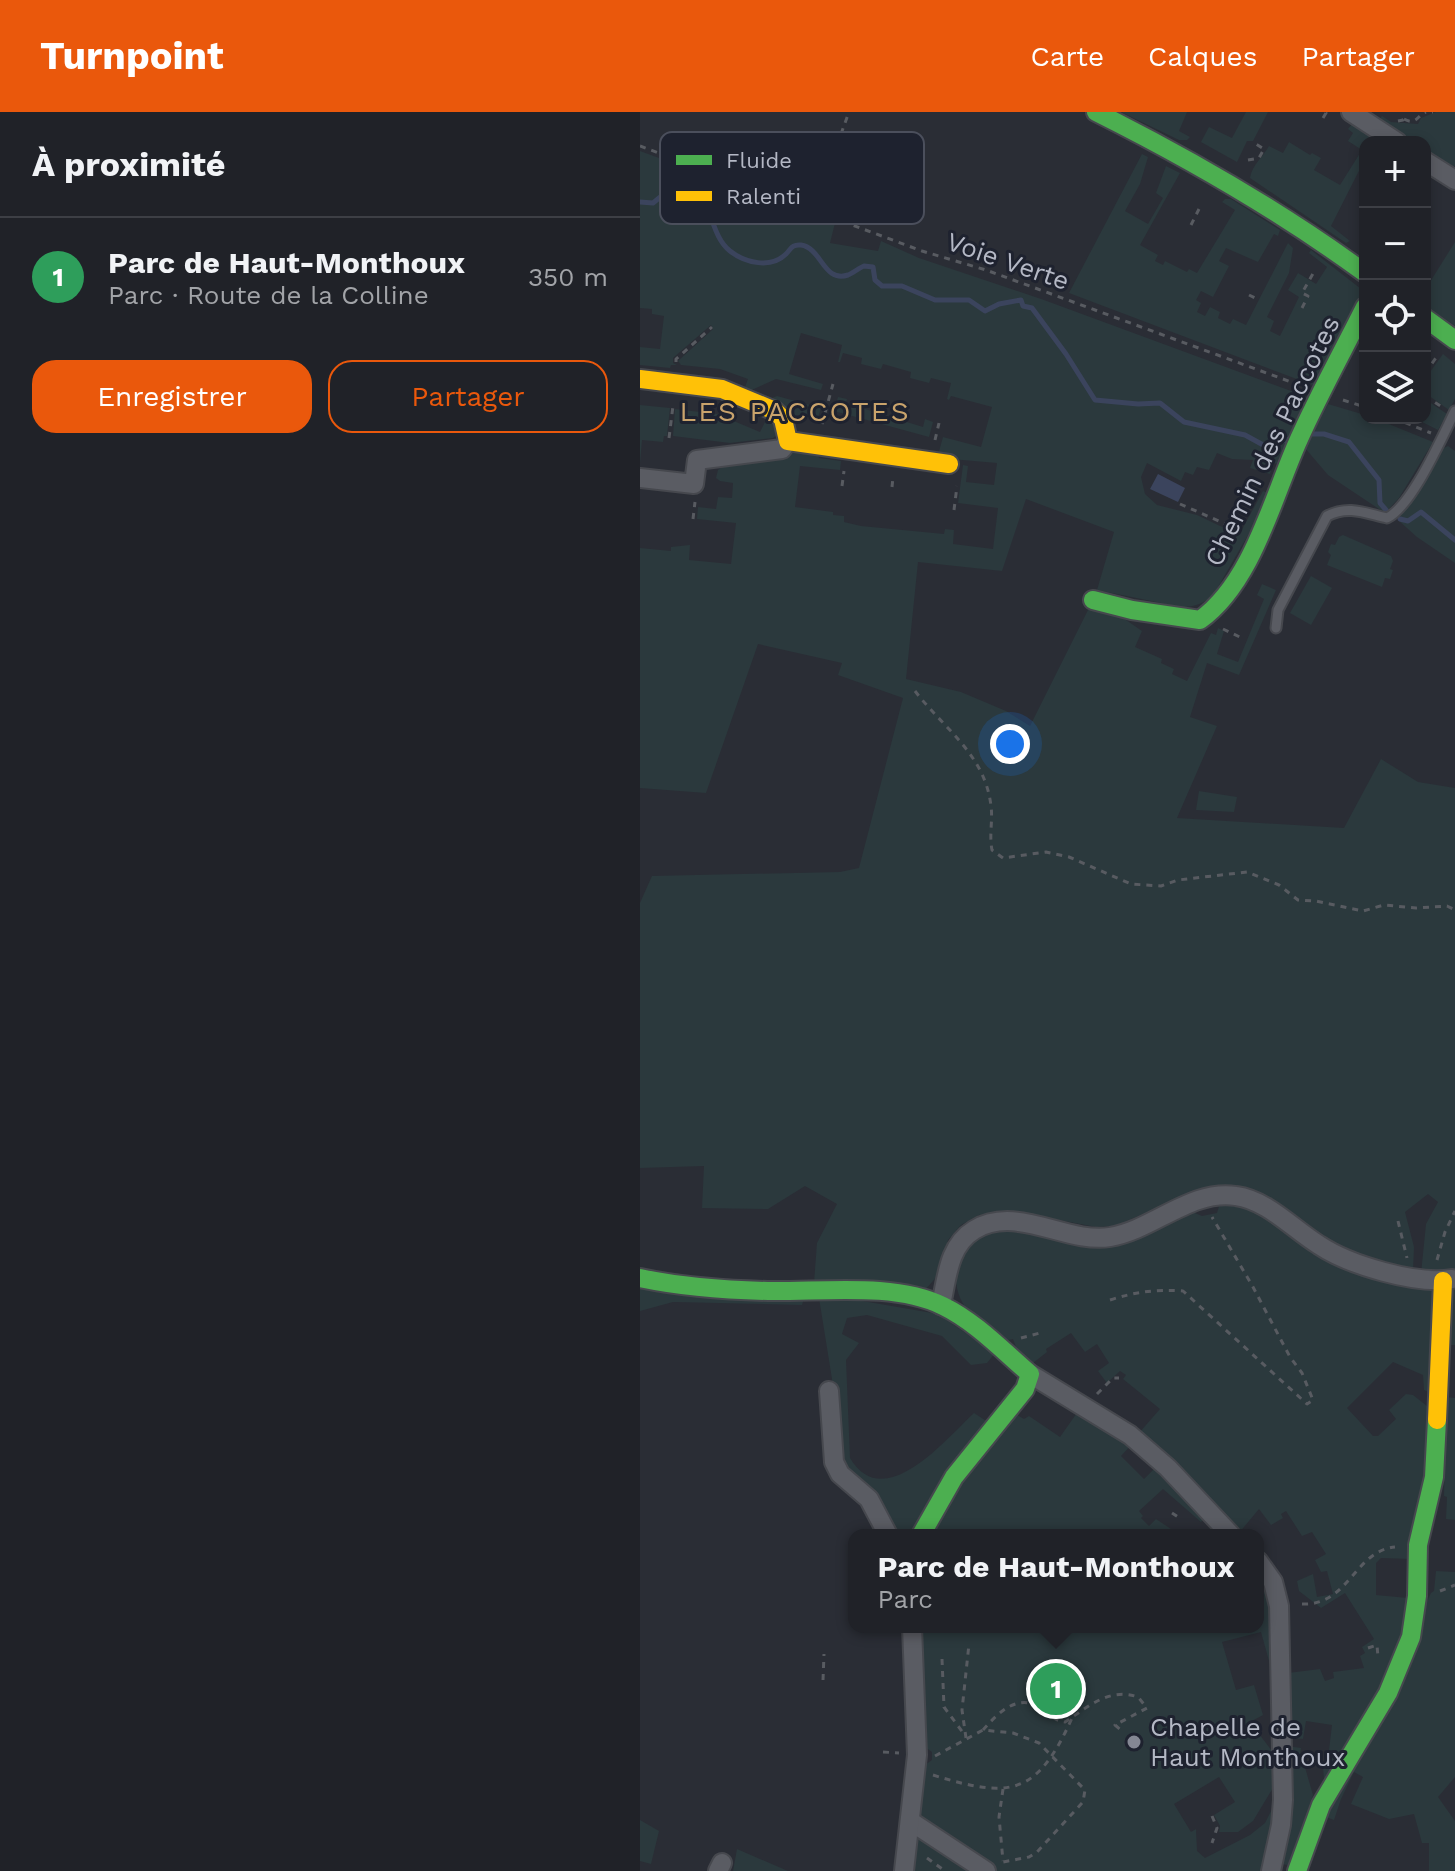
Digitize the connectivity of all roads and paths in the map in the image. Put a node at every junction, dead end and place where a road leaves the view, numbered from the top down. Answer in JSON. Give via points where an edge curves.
{"nodes":[{"id":1,"x":849,"y":112,"type":"edge"},
{"id":2,"x":1096,"y":112,"type":"edge"},
{"id":3,"x":1351,"y":112,"type":"edge"},
{"id":4,"x":1430,"y":112,"type":"edge"},
{"id":5,"x":1404,"y":119,"type":"dead end"},
{"id":6,"x":842,"y":132,"type":"edge"},
{"id":7,"x":1388,"y":136,"type":"edge"},
{"id":8,"x":1256,"y":144,"type":"dead end"},
{"id":9,"x":640,"y":146,"type":"edge"},
{"id":10,"x":660,"y":153,"type":"edge"},
{"id":11,"x":1248,"y":160,"type":"dead end"},
{"id":12,"x":1431,"y":165,"type":"edge"},
{"id":13,"x":1455,"y":180,"type":"edge"},
{"id":14,"x":1199,"y":209,"type":"dead end"},
{"id":15,"x":849,"y":224,"type":"edge"},
{"id":16,"x":1191,"y":225,"type":"dead end"},
{"id":17,"x":1359,"y":269,"type":"edge"},
{"id":18,"x":1315,"y":270,"type":"dead end"},
{"id":19,"x":1249,"y":295,"type":"dead end"},
{"id":20,"x":1255,"y":298,"type":"dead end"},
{"id":21,"x":1302,"y":308,"type":"dead end"},
{"id":22,"x":1359,"y":319,"type":"edge"},
{"id":23,"x":1431,"y":322,"type":"edge"},
{"id":24,"x":712,"y":327,"type":"dead end"},
{"id":25,"x":1455,"y":340,"type":"edge"},
{"id":26,"x":1438,"y":355,"type":"dead end"},
{"id":27,"x":678,"y":365,"type":"dead end"},
{"id":28,"x":1431,"y":365,"type":"edge"},
{"id":29,"x":640,"y":379,"type":"edge"},
{"id":30,"x":833,"y":384,"type":"dead end"},
{"id":31,"x":1322,"y":394,"type":"junction"},
{"id":32,"x":1431,"y":400,"type":"edge"},
{"id":33,"x":1359,"y":405,"type":"edge"},
{"id":34,"x":673,"y":408,"type":"dead end"},
{"id":35,"x":1454,"y":413,"type":"edge"},
{"id":36,"x":822,"y":424,"type":"dead end"},
{"id":37,"x":1408,"y":424,"type":"edge"},
{"id":38,"x":669,"y":438,"type":"dead end"},
{"id":39,"x":1442,"y":438,"type":"junction"},
{"id":40,"x":788,"y":441,"type":"junction"},
{"id":41,"x":949,"y":464,"type":"dead end"},
{"id":42,"x":640,"y":478,"type":"edge"},
{"id":43,"x":957,"y":485,"type":"dead end"},
{"id":44,"x":696,"y":493,"type":"dead end"},
{"id":45,"x":1180,"y":504,"type":"dead end"},
{"id":46,"x":954,"y":510,"type":"dead end"},
{"id":47,"x":1242,"y":518,"type":"dead end"},
{"id":48,"x":693,"y":519,"type":"dead end"},
{"id":49,"x":1093,"y":600,"type":"dead end"},
{"id":50,"x":1276,"y":628,"type":"dead end"},
{"id":51,"x":915,"y":691,"type":"dead end"},
{"id":52,"x":1455,"y":910,"type":"edge"},
{"id":53,"x":1204,"y":1198,"type":"junction"},
{"id":54,"x":1455,"y":1211,"type":"edge"},
{"id":55,"x":1398,"y":1221,"type":"dead end"},
{"id":56,"x":1408,"y":1263,"type":"dead end"},
{"id":57,"x":640,"y":1278,"type":"edge"},
{"id":58,"x":1449,"y":1280,"type":"edge"},
{"id":59,"x":1110,"y":1300,"type":"dead end"},
{"id":60,"x":941,"y":1305,"type":"junction"},
{"id":61,"x":1030,"y":1374,"type":"junction"},
{"id":62,"x":1119,"y":1378,"type":"dead end"},
{"id":63,"x":829,"y":1391,"type":"dead end"},
{"id":64,"x":1085,"y":1407,"type":"junction"},
{"id":65,"x":1172,"y":1513,"type":"dead end"},
{"id":66,"x":1181,"y":1519,"type":"dead end"},
{"id":67,"x":885,"y":1529,"type":"edge"},
{"id":68,"x":924,"y":1529,"type":"edge"},
{"id":69,"x":1225,"y":1529,"type":"edge"},
{"id":70,"x":1418,"y":1545,"type":"junction"},
{"id":71,"x":1264,"y":1570,"type":"edge"},
{"id":72,"x":1302,"y":1604,"type":"dead end"},
{"id":73,"x":912,"y":1633,"type":"edge"},
{"id":74,"x":969,"y":1644,"type":"dead end"},
{"id":75,"x":824,"y":1654,"type":"dead end"},
{"id":76,"x":942,"y":1659,"type":"dead end"},
{"id":77,"x":823,"y":1680,"type":"dead end"},
{"id":78,"x":1072,"y":1718,"type":"junction"},
{"id":79,"x":983,"y":1730,"type":"junction"},
{"id":80,"x":1122,"y":1731,"type":"dead end"},
{"id":81,"x":966,"y":1738,"type":"junction"},
{"id":82,"x":917,"y":1755,"type":"junction"},
{"id":83,"x":1050,"y":1756,"type":"junction"},
{"id":84,"x":933,"y":1775,"type":"dead end"},
{"id":85,"x":1003,"y":1789,"type":"junction"},
{"id":86,"x":1212,"y":1816,"type":"dead end"},
{"id":87,"x":910,"y":1821,"type":"junction"},
{"id":88,"x":1212,"y":1843,"type":"dead end"},
{"id":89,"x":927,"y":1858,"type":"dead end"},
{"id":90,"x":904,"y":1871,"type":"edge"},
{"id":91,"x":945,"y":1871,"type":"edge"},
{"id":92,"x":986,"y":1871,"type":"edge"},
{"id":93,"x":1271,"y":1871,"type":"edge"},
{"id":94,"x":1297,"y":1871,"type":"edge"}],
"edges":[{"from":1,"to":6,"type":"path"},
{"from":2,"to":17,"type":"street","via":[[1226,179]]},
{"from":3,"to":7,"type":"street"},
{"from":4,"to":5,"type":"path","via":[[1418,121]]},
{"from":8,"to":11,"type":"path","via":[[1264,149],[1259,158]]},
{"from":9,"to":10,"type":"path","name":"Voie Verte"},
{"from":12,"to":13,"type":"street"},
{"from":14,"to":16,"type":"path"},
{"from":15,"to":31,"type":"path","name":"Voie Verte"},
{"from":18,"to":21,"type":"path","via":[[1302,293],[1308,296]]},
{"from":19,"to":20,"type":"path"},
{"from":22,"to":31,"type":"street","name":"Chemin des Paccotes"},
{"from":23,"to":25,"type":"street"},
{"from":24,"to":27,"type":"path","via":[[676,359]]},
{"from":26,"to":28,"type":"path"},
{"from":29,"to":40,"type":"street","via":[[722,389],[775,411]]},
{"from":30,"to":36,"type":"path"},
{"from":31,"to":33,"type":"path","name":"Voie Verte"},
{"from":31,"to":49,"type":"street","name":"Chemin des Paccotes","via":[[1264,527],[1207,618]]},
{"from":32,"to":35,"type":"path"},
{"from":34,"to":38,"type":"path"},
{"from":35,"to":39,"type":"lane"},
{"from":37,"to":39,"type":"path"},
{"from":39,"to":50,"type":"lane","via":[[1391,516],[1352,509],[1327,516],[1278,610]]},
{"from":40,"to":41,"type":"street"},
{"from":40,"to":42,"type":"street","via":[[782,449],[697,460],[694,484]]},
{"from":43,"to":46,"type":"path"},
{"from":44,"to":48,"type":"path"},
{"from":45,"to":47,"type":"path","via":[[1237,529]]},
{"from":51,"to":52,"type":"path","via":[[975,758],[991,806],[992,850],[1003,858],[1046,852],[1131,884],[1161,886],[1247,872],[1279,885],[1298,900],[1363,911],[1384,905]]},
{"from":53,"to":58,"type":"street","via":[[1244,1198],[1322,1248],[1349,1259],[1398,1274]]},
{"from":53,"to":59,"type":"path","via":[[1313,1400],[1307,1404],[1183,1291],[1158,1289]]},
{"from":53,"to":60,"type":"street","via":[[1111,1237],[1019,1222],[976,1228],[953,1253]]},
{"from":54,"to":58,"type":"path","via":[[1436,1264],[1436,1274]]},
{"from":55,"to":56,"type":"path"},
{"from":57,"to":60,"type":"street","via":[[706,1287],[898,1294]]},
{"from":58,"to":70,"type":"street","via":[[1434,1477]]},
{"from":60,"to":61,"type":"street"},
{"from":61,"to":64,"type":"street"},
{"from":61,"to":68,"type":"street","via":[[1025,1389],[950,1483]]},
{"from":62,"to":64,"type":"path"},
{"from":63,"to":67,"type":"street","via":[[834,1462],[869,1499]]},
{"from":64,"to":69,"type":"street","via":[[1130,1435],[1168,1468]]},
{"from":65,"to":66,"type":"path"},
{"from":70,"to":72,"type":"path","via":[[1387,1548],[1333,1596]]},
{"from":70,"to":94,"type":"street","via":[[1415,1620],[1405,1655],[1321,1805]]},
{"from":71,"to":93,"type":"street","via":[[1275,1587],[1280,1629],[1283,1800]]},
{"from":73,"to":82,"type":"street"},
{"from":74,"to":81,"type":"path","via":[[962,1710]]},
{"from":75,"to":77,"type":"path"},
{"from":76,"to":81,"type":"path","via":[[944,1707]]},
{"from":78,"to":79,"type":"path","via":[[1059,1722],[1043,1708],[1017,1702]]},
{"from":78,"to":80,"type":"path","via":[[1111,1694],[1127,1693],[1147,1708],[1115,1725]]},
{"from":78,"to":83,"type":"path"},
{"from":79,"to":81,"type":"path"},
{"from":79,"to":83,"type":"path","via":[[1027,1736]]},
{"from":81,"to":82,"type":"path","via":[[936,1756]]},
{"from":82,"to":87,"type":"street"},
{"from":83,"to":85,"type":"path","via":[[1025,1782]]},
{"from":83,"to":85,"type":"path","via":[[1086,1796],[1029,1857],[1003,1861]]},
{"from":84,"to":85,"type":"path","via":[[975,1788]]},
{"from":86,"to":88,"type":"path","via":[[1217,1828]]},
{"from":87,"to":90,"type":"street"},
{"from":87,"to":92,"type":"street"},
{"from":89,"to":91,"type":"path"}]}
